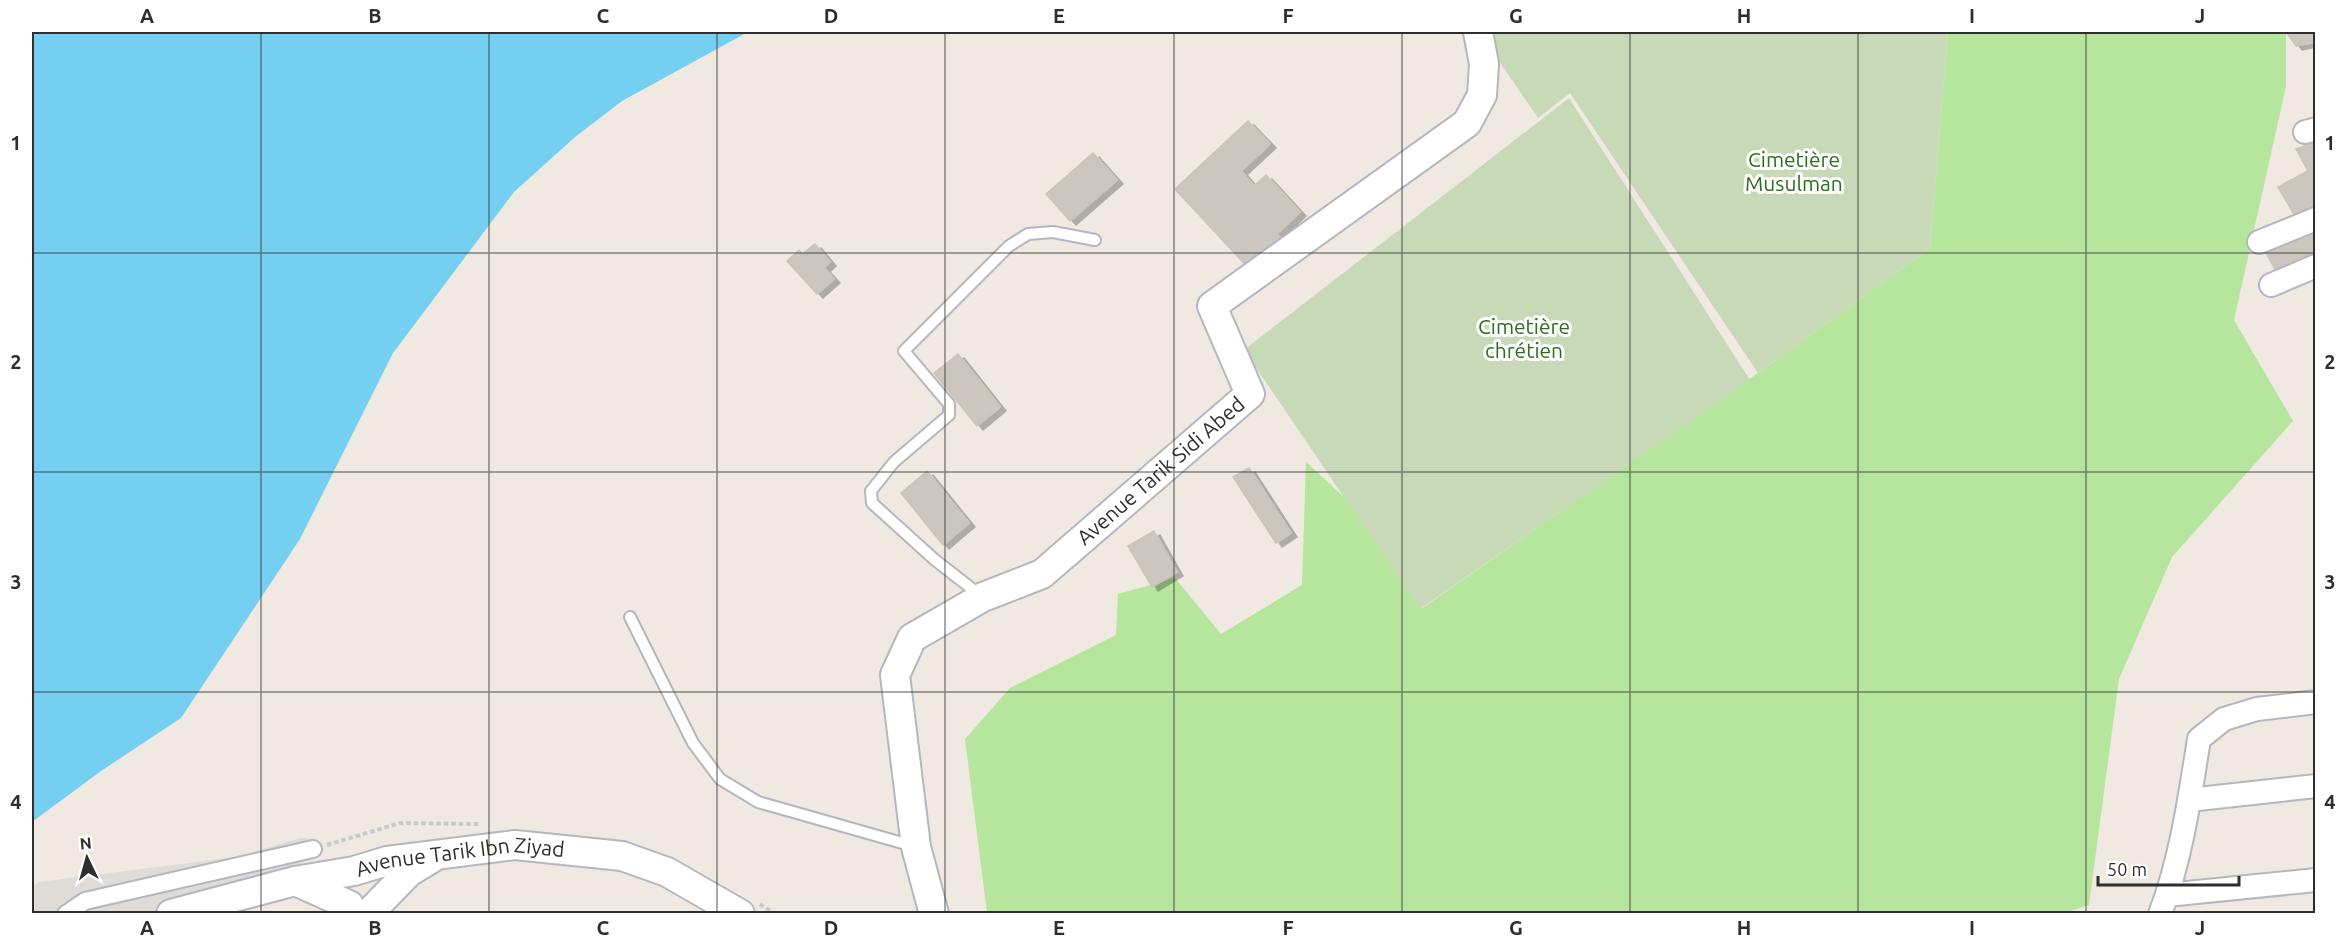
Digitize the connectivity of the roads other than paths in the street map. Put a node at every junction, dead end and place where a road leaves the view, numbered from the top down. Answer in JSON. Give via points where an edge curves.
{"nodes":[{"id":1,"x":1478,"y":32,"type":"edge"},
{"id":2,"x":2316,"y":219,"type":"edge"},
{"id":3,"x":1095,"y":240,"type":"dead end"},
{"id":4,"x":2259,"y":242,"type":"dead end"},
{"id":5,"x":2316,"y":266,"type":"edge"},
{"id":6,"x":2271,"y":285,"type":"dead end"},
{"id":7,"x":983,"y":597,"type":"junction"},
{"id":8,"x":630,"y":617,"type":"dead end"},
{"id":9,"x":2316,"y":702,"type":"edge"},
{"id":10,"x":2316,"y":786,"type":"edge"},
{"id":11,"x":2189,"y":800,"type":"junction"},
{"id":12,"x":916,"y":847,"type":"junction"},
{"id":13,"x":313,"y":849,"type":"dead end"},
{"id":14,"x":436,"y":856,"type":"junction"},
{"id":15,"x":387,"y":861,"type":"junction"},
{"id":16,"x":354,"y":871,"type":"junction"},
{"id":17,"x":2316,"y":879,"type":"edge"},
{"id":18,"x":294,"y":881,"type":"junction"},
{"id":19,"x":2164,"y":904,"type":"edge"},
{"id":20,"x":361,"y":907,"type":"edge"},
{"id":21,"x":66,"y":914,"type":"edge"},
{"id":22,"x":171,"y":914,"type":"edge"},
{"id":23,"x":740,"y":914,"type":"edge"},
{"id":24,"x":934,"y":914,"type":"edge"}],
"edges":[{"from":1,"to":7,"type":"street","name":"Avenue Tarik Sidi Abed","via":[[1484,64],[1482,95],[1467,123],[1212,306],[1250,394],[1042,574]]},
{"from":2,"to":4,"type":"street"},
{"from":3,"to":7,"type":"lane","via":[[1053,232],[1028,234],[1009,246],[904,351],[949,404],[949,416],[894,462],[871,490],[872,503]]},
{"from":5,"to":6,"type":"street"},
{"from":7,"to":12,"type":"street","name":"Avenue Tarik Sidi Abed","via":[[912,638],[895,675]]},
{"from":8,"to":12,"type":"lane","via":[[693,743],[720,779],[759,802]]},
{"from":9,"to":11,"type":"street","via":[[2257,709],[2224,719],[2199,739]]},
{"from":10,"to":11,"type":"street"},
{"from":11,"to":19,"type":"street"},
{"from":12,"to":24,"type":"street","name":"Avenue Tarik Sidi Abed"},
{"from":13,"to":21,"type":"street","via":[[85,901]]},
{"from":14,"to":15,"type":"street","name":"Avenue Tarik Ibn Ziyad"},
{"from":14,"to":20,"type":"street"},
{"from":14,"to":23,"type":"street","name":"Avenue Tarik Ibn Ziyad","via":[[515,845],[622,856],[667,872]]},
{"from":15,"to":16,"type":"street","name":"Avenue Tarik Ibn Ziyad"},
{"from":15,"to":20,"type":"street","via":[[388,872]]},
{"from":16,"to":18,"type":"street","name":"Avenue Tarik Ibn Ziyad"},
{"from":16,"to":20,"type":"street"},
{"from":17,"to":19,"type":"street"},
{"from":18,"to":20,"type":"street"},
{"from":18,"to":22,"type":"street","name":"Avenue Tarik Ibn Ziyad"}]}
